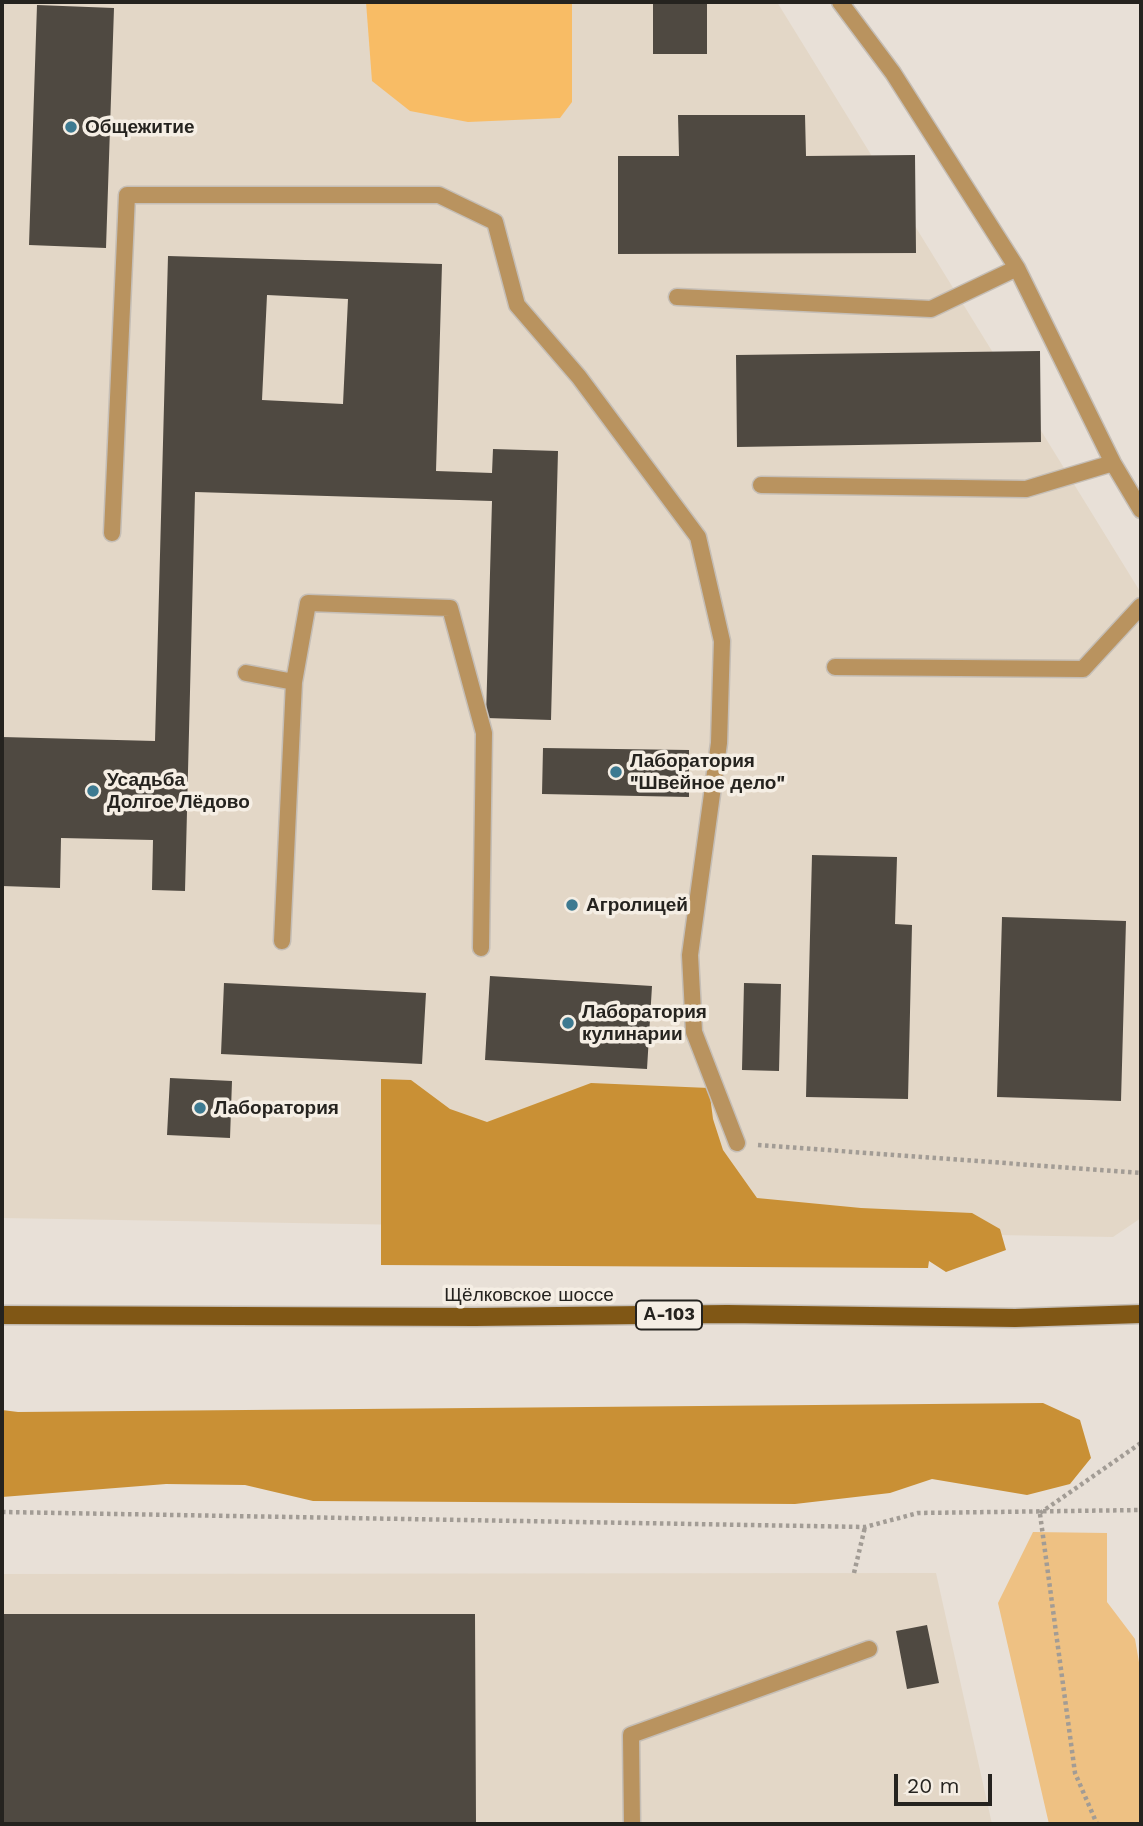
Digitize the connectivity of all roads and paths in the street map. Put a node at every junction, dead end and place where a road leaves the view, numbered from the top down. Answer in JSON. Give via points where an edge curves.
{"nodes":[{"id":1,"x":840,"y":2,"type":"edge"},
{"id":2,"x":1017,"y":268,"type":"junction"},
{"id":3,"x":677,"y":297,"type":"dead end"},
{"id":4,"x":1113,"y":463,"type":"junction"},
{"id":5,"x":761,"y":485,"type":"dead end"},
{"id":6,"x":1141,"y":510,"type":"edge"},
{"id":7,"x":111,"y":533,"type":"dead end"},
{"id":8,"x":1141,"y":606,"type":"edge"},
{"id":9,"x":835,"y":667,"type":"dead end"},
{"id":10,"x":246,"y":673,"type":"dead end"},
{"id":11,"x":295,"y":682,"type":"junction"},
{"id":12,"x":282,"y":941,"type":"dead end"},
{"id":13,"x":481,"y":948,"type":"dead end"},
{"id":14,"x":737,"y":1143,"type":"joint"},
{"id":15,"x":1141,"y":1173,"type":"edge"},
{"id":16,"x":1141,"y":1314,"type":"edge"},
{"id":17,"x":2,"y":1315,"type":"edge"},
{"id":18,"x":1140,"y":1443,"type":"edge"},
{"id":19,"x":1141,"y":1510,"type":"edge"},
{"id":20,"x":2,"y":1513,"type":"edge"},
{"id":21,"x":1040,"y":1513,"type":"junction"},
{"id":22,"x":865,"y":1527,"type":"junction"},
{"id":23,"x":854,"y":1573,"type":"dead end"},
{"id":24,"x":869,"y":1649,"type":"dead end"},
{"id":25,"x":632,"y":1824,"type":"edge"},
{"id":26,"x":1097,"y":1824,"type":"edge"}],
"edges":[{"from":1,"to":2,"type":"lane","via":[[892,72]]},
{"from":2,"to":3,"type":"lane","via":[[931,309]]},
{"from":2,"to":4,"type":"lane"},
{"from":4,"to":5,"type":"lane","via":[[1026,489]]},
{"from":4,"to":6,"type":"lane"},
{"from":7,"to":14,"type":"lane","via":[[127,195],[439,195],[495,222],[517,305],[579,377],[698,537],[722,641],[719,743],[690,956],[694,1032]]},
{"from":8,"to":9,"type":"lane","via":[[1083,669]]},
{"from":10,"to":11,"type":"lane"},
{"from":11,"to":12,"type":"lane"},
{"from":11,"to":13,"type":"lane","via":[[309,603],[450,608],[484,733]]},
{"from":14,"to":15,"type":"path"},
{"from":16,"to":17,"type":"main road","name":"Щёлковское шоссе","number":"А-103","via":[[1015,1318]]},
{"from":18,"to":21,"type":"path"},
{"from":19,"to":21,"type":"path"},
{"from":20,"to":22,"type":"path"},
{"from":21,"to":22,"type":"path","via":[[918,1513]]},
{"from":21,"to":26,"type":"path","via":[[1075,1773]]},
{"from":22,"to":23,"type":"path"},
{"from":24,"to":25,"type":"lane","via":[[631,1735]]}]}
